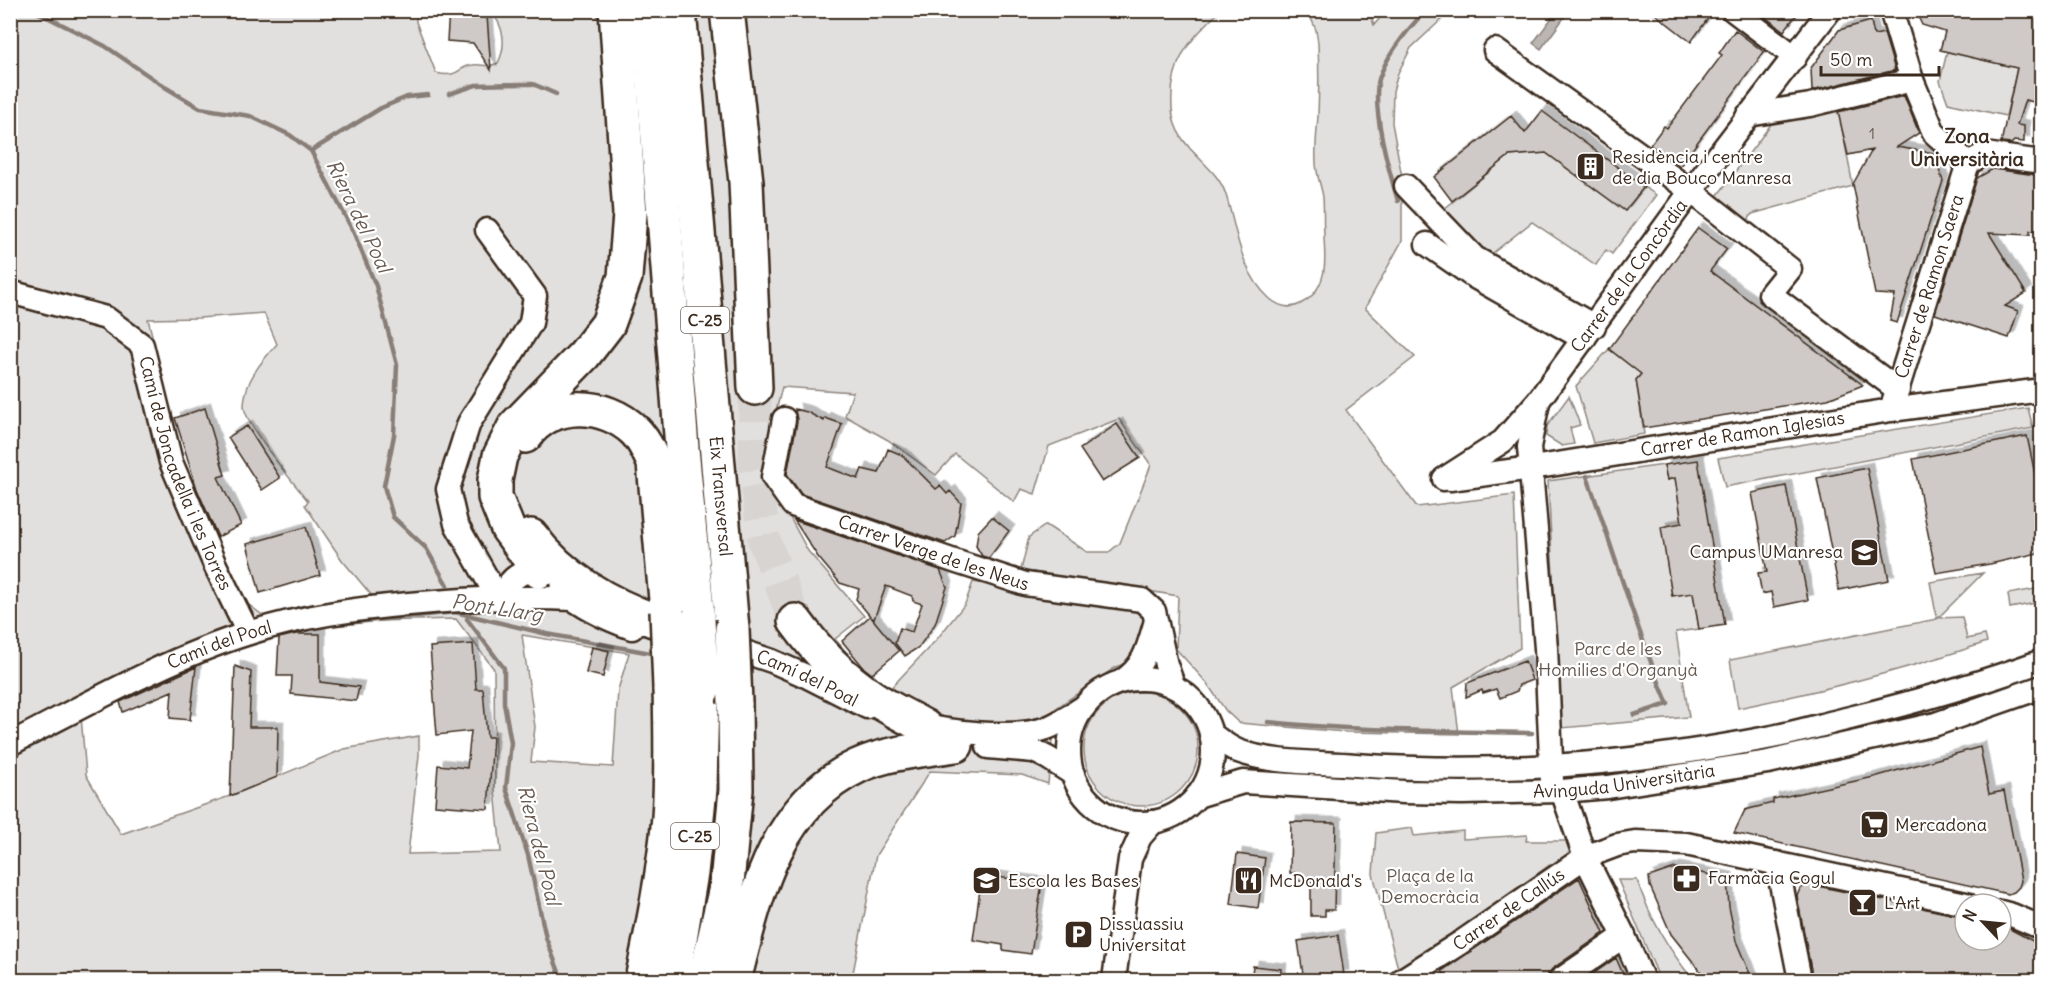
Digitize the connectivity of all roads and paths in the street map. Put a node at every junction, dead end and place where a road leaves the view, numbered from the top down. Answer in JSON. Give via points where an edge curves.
{"nodes":[{"id":1,"x":616,"y":10,"type":"edge"},
{"id":2,"x":648,"y":10,"type":"edge"},
{"id":3,"x":679,"y":10,"type":"edge"},
{"id":4,"x":727,"y":10,"type":"edge"},
{"id":5,"x":1733,"y":10,"type":"edge"},
{"id":6,"x":1830,"y":10,"type":"edge"},
{"id":7,"x":1891,"y":10,"type":"edge"},
{"id":8,"x":1495,"y":50,"type":"dead end"},
{"id":9,"x":1795,"y":57,"type":"junction"},
{"id":10,"x":1912,"y":80,"type":"junction"},
{"id":11,"x":1748,"y":115,"type":"junction"},
{"id":12,"x":1976,"y":159,"type":"junction"},
{"id":13,"x":2042,"y":162,"type":"edge"},
{"id":14,"x":1406,"y":186,"type":"dead end"},
{"id":15,"x":1691,"y":191,"type":"junction"},
{"id":16,"x":487,"y":230,"type":"dead end"},
{"id":17,"x":1427,"y":244,"type":"dead end"},
{"id":18,"x":10,"y":292,"type":"edge"},
{"id":19,"x":1589,"y":332,"type":"junction"},
{"id":20,"x":755,"y":388,"type":"tunnel mouth"},
{"id":21,"x":2042,"y":390,"type":"edge"},
{"id":22,"x":1894,"y":400,"type":"junction"},
{"id":23,"x":1538,"y":401,"type":"junction"},
{"id":24,"x":784,"y":419,"type":"dead end"},
{"id":25,"x":1532,"y":468,"type":"junction"},
{"id":26,"x":1444,"y":480,"type":"joint"},
{"id":27,"x":511,"y":587,"type":"junction"},
{"id":28,"x":573,"y":599,"type":"junction"},
{"id":29,"x":662,"y":616,"type":"junction"},
{"id":30,"x":1157,"y":620,"type":"junction"},
{"id":31,"x":795,"y":621,"type":"tunnel mouth"},
{"id":32,"x":248,"y":633,"type":"junction"},
{"id":33,"x":2042,"y":661,"type":"edge"},
{"id":34,"x":1122,"y":681,"type":"junction"},
{"id":35,"x":1174,"y":687,"type":"junction"},
{"id":36,"x":2042,"y":687,"type":"edge"},
{"id":37,"x":1084,"y":707,"type":"junction"},
{"id":38,"x":925,"y":727,"type":"junction"},
{"id":39,"x":1211,"y":734,"type":"junction"},
{"id":40,"x":10,"y":744,"type":"edge"},
{"id":41,"x":956,"y":746,"type":"junction"},
{"id":42,"x":1551,"y":767,"type":"junction"},
{"id":43,"x":1073,"y":774,"type":"junction"},
{"id":44,"x":1558,"y":791,"type":"junction"},
{"id":45,"x":1197,"y":796,"type":"junction"},
{"id":46,"x":1111,"y":817,"type":"junction"},
{"id":47,"x":1153,"y":822,"type":"junction"},
{"id":48,"x":1585,"y":857,"type":"junction"},
{"id":49,"x":1130,"y":859,"type":"junction"},
{"id":50,"x":1777,"y":864,"type":"junction"},
{"id":51,"x":1953,"y":901,"type":"edge"},
{"id":52,"x":2013,"y":915,"type":"edge"},
{"id":53,"x":2042,"y":928,"type":"edge"},
{"id":54,"x":1624,"y":936,"type":"junction"},
{"id":55,"x":642,"y":981,"type":"edge"},
{"id":56,"x":673,"y":981,"type":"edge"},
{"id":57,"x":705,"y":981,"type":"edge"},
{"id":58,"x":734,"y":981,"type":"edge"},
{"id":59,"x":1114,"y":981,"type":"edge"},
{"id":60,"x":1402,"y":981,"type":"edge"},
{"id":61,"x":1560,"y":981,"type":"edge"},
{"id":62,"x":1643,"y":981,"type":"edge"},
{"id":63,"x":1800,"y":981,"type":"edge"}],
"edges":[{"from":1,"to":27,"type":"highway","via":[[630,214],[625,277],[608,324],[584,355],[515,426],[500,456],[495,497],[516,542]]},
{"from":2,"to":56,"type":"highway","name":"Eix Transversal","number":"C-25","bridge":true,"via":[[702,691],[700,789],[692,873]]},
{"from":3,"to":57,"type":"highway","name":"Eix Transversal","number":"C-25","bridge":true,"via":[[735,703],[736,790],[727,883]]},
{"from":4,"to":20,"type":"highway","via":[[746,182]]},
{"from":5,"to":9,"type":"street"},
{"from":6,"to":9,"type":"street","name":"Carrer de la Concòrdia"},
{"from":7,"to":10,"type":"street"},
{"from":8,"to":15,"type":"street"},
{"from":9,"to":11,"type":"street","name":"Carrer de la Concòrdia"},
{"from":10,"to":11,"type":"street","via":[[1810,105]]},
{"from":10,"to":12,"type":"street","via":[[1934,133]]},
{"from":11,"to":15,"type":"street","name":"Carrer de la Concòrdia"},
{"from":12,"to":13,"type":"street"},
{"from":12,"to":22,"type":"street","name":"Carrer de Ramon Saera"},
{"from":14,"to":19,"type":"street","via":[[1475,258]]},
{"from":15,"to":19,"type":"street","name":"Carrer de la Concòrdia"},
{"from":15,"to":22,"type":"street","via":[[1790,269],[1770,294]]},
{"from":16,"to":27,"type":"street","via":[[535,296],[531,323],[469,423],[448,489],[456,524],[490,584]]},
{"from":17,"to":19,"type":"street","via":[[1473,276]]},
{"from":18,"to":32,"type":"street","name":"Camí de Joncadella i les Torres","via":[[106,318],[142,345],[171,462]]},
{"from":19,"to":23,"type":"street","name":"Carrer de la Concòrdia"},
{"from":21,"to":22,"type":"street","name":"Carrer de Ramon Iglesias"},
{"from":22,"to":25,"type":"street","name":"Carrer de Ramon Iglesias"},
{"from":23,"to":25,"type":"street","name":"Carrer de la Concòrdia","via":[[1529,447]]},
{"from":23,"to":26,"type":"street","name":"Carrer de la Concòrdia","via":[[1503,441]]},
{"from":24,"to":30,"type":"street","name":"Carrer Verge de les Neus","via":[[773,477],[793,505],[1025,584],[1142,600]]},
{"from":25,"to":26,"type":"street","name":"Carrer de Ramon Iglesias"},
{"from":25,"to":42,"type":"street","name":"Carrer de la Concòrdia"},
{"from":27,"to":28,"type":"street","name":"Camí del Poal"},
{"from":27,"to":28,"type":"street","name":"Camí del Poal"},
{"from":27,"to":29,"type":"street","name":"Camí del Poal","via":[[554,575],[614,613],[636,621]]},
{"from":27,"to":32,"type":"street","name":"Camí del Poal","via":[[456,600],[301,618]]},
{"from":28,"to":41,"type":"street","name":"Camí del Poal","via":[[630,628],[770,670],[891,726]]},
{"from":29,"to":29,"type":"highway","via":[[627,610],[588,589],[548,556],[523,525],[511,496],[511,466],[527,433],[550,415],[577,408],[609,413],[637,433],[645,445],[654,463],[657,490]]},
{"from":29,"to":38,"type":"street","name":"Camí del Poal","via":[[772,661],[881,714]]},
{"from":29,"to":55,"type":"highway","bridge":true,"via":[[670,688],[669,816],[659,897]]},
{"from":30,"to":34,"type":"street","via":[[1141,665]]},
{"from":30,"to":35,"type":"street"},
{"from":31,"to":38,"type":"highway","via":[[814,646],[859,688]]},
{"from":32,"to":40,"type":"street","name":"Camí del Poal","via":[[119,687]]},
{"from":33,"to":42,"type":"street","name":"Avinguda Universitària","via":[[1928,699],[1764,739],[1682,753]]},
{"from":34,"to":35,"type":"street","via":[[1145,679]]},
{"from":34,"to":37,"type":"street","via":[[1098,693]]},
{"from":35,"to":39,"type":"street","via":[[1198,706]]},
{"from":36,"to":44,"type":"street","name":"Avinguda Universitària","via":[[1936,724],[1768,762],[1684,777]]},
{"from":37,"to":38,"type":"street","name":"Camí del Poal","via":[[1046,728],[1032,731]]},
{"from":37,"to":43,"type":"street","via":[[1069,743]]},
{"from":39,"to":42,"type":"street","name":"Avinguda Universitària","via":[[1235,750],[1288,760],[1463,770]]},
{"from":39,"to":45,"type":"street","via":[[1212,766]]},
{"from":41,"to":43,"type":"street","name":"Camí del Poal","via":[[1034,751]]},
{"from":41,"to":58,"type":"highway","via":[[890,756],[859,766],[830,782],[807,802],[787,827],[765,872]]},
{"from":42,"to":44,"type":"street","name":"Carrer de la Concòrdia"},
{"from":43,"to":46,"type":"street","via":[[1088,800]]},
{"from":44,"to":45,"type":"street","name":"Avinguda Universitària","via":[[1404,792],[1243,782]]},
{"from":44,"to":48,"type":"street","name":"Carrer de la Concòrdia"},
{"from":45,"to":47,"type":"street","via":[[1181,811]]},
{"from":46,"to":47,"type":"street","via":[[1127,822]]},
{"from":46,"to":49,"type":"street"},
{"from":47,"to":49,"type":"street","via":[[1140,837]]},
{"from":48,"to":50,"type":"street","name":"Carrer de Callús","via":[[1617,845],[1657,841]]},
{"from":48,"to":54,"type":"street","name":"Carrer de la Concòrdia"},
{"from":48,"to":60,"type":"street","name":"Carrer de Callús"},
{"from":49,"to":59,"type":"street"},
{"from":50,"to":51,"type":"street","name":"Carrer de Callús"},
{"from":50,"to":63,"type":"street"},
{"from":52,"to":53,"type":"street"},
{"from":54,"to":61,"type":"street"},
{"from":54,"to":62,"type":"street","name":"Carrer de la Concòrdia"}]}
